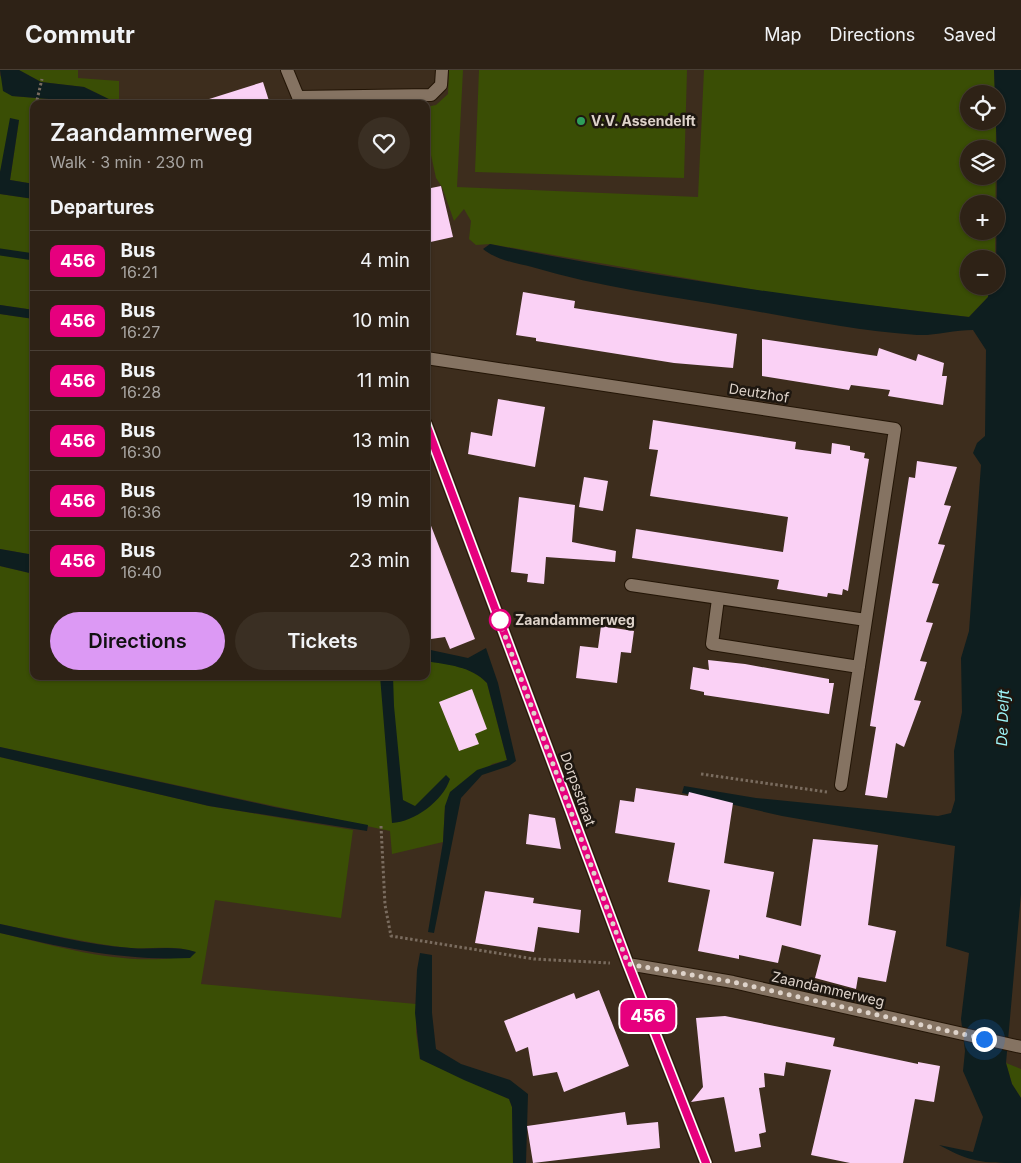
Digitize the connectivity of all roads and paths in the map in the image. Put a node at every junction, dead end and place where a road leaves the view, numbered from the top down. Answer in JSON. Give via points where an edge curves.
{"nodes":[{"id":1,"x":288,"y":70,"type":"edge"},
{"id":2,"x":442,"y":70,"type":"edge"},
{"id":3,"x":42,"y":79,"type":"dead end"},
{"id":4,"x":37,"y":100,"type":"dead end"},
{"id":5,"x":300,"y":100,"type":"edge"},
{"id":6,"x":430,"y":359,"type":"edge"},
{"id":7,"x":430,"y":435,"type":"edge"},
{"id":8,"x":631,"y":585,"type":"dead end"},
{"id":9,"x":718,"y":599,"type":"junction"},
{"id":10,"x":866,"y":620,"type":"junction"},
{"id":11,"x":859,"y":667,"type":"junction"},
{"id":12,"x":701,"y":774,"type":"dead end"},
{"id":13,"x":841,"y":785,"type":"joint"},
{"id":14,"x":381,"y":826,"type":"dead end"},
{"id":15,"x":628,"y":964,"type":"junction"},
{"id":16,"x":1021,"y":1047,"type":"edge"},
{"id":17,"x":706,"y":1163,"type":"edge"}],
"edges":[{"from":1,"to":5,"type":"street"},
{"from":2,"to":5,"type":"street","via":[[442,85],[431,95]]},
{"from":3,"to":4,"type":"path"},
{"from":6,"to":10,"type":"street","name":"Deutzhof","via":[[895,429]]},
{"from":7,"to":15,"type":"street","name":"Dorpsstraat"},
{"from":8,"to":9,"type":"street"},
{"from":9,"to":10,"type":"street"},
{"from":9,"to":11,"type":"street","via":[[712,644]]},
{"from":10,"to":11,"type":"street","name":"Deutzhof"},
{"from":11,"to":13,"type":"street","name":"Deutzhof"},
{"from":12,"to":13,"type":"path","via":[[832,793]]},
{"from":14,"to":15,"type":"path","via":[[385,905],[391,936],[534,959]]},
{"from":15,"to":16,"type":"street","name":"Zaandammerweg","via":[[733,982]]},
{"from":15,"to":17,"type":"street","name":"Dorpsstraat"}]}
